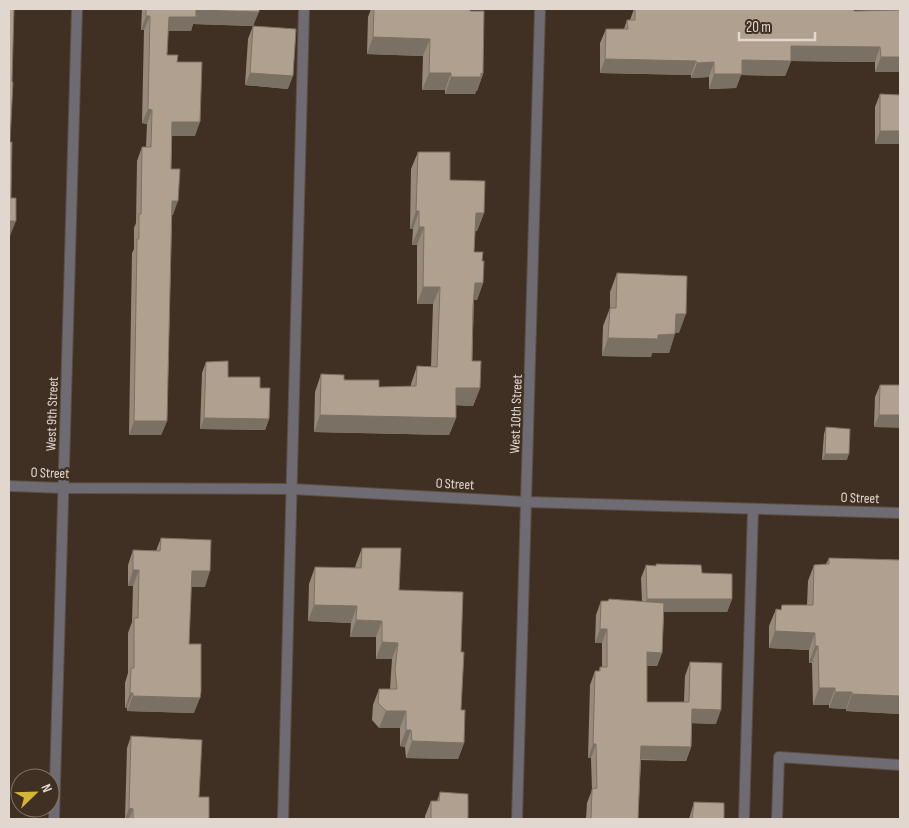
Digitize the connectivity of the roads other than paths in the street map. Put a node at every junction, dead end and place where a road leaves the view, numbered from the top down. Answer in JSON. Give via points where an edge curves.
{"nodes":[{"id":1,"x":77,"y":9,"type":"edge"},
{"id":2,"x":304,"y":9,"type":"edge"},
{"id":3,"x":540,"y":9,"type":"edge"},
{"id":4,"x":9,"y":486,"type":"edge"},
{"id":5,"x":63,"y":488,"type":"junction"},
{"id":6,"x":292,"y":489,"type":"junction"},
{"id":7,"x":527,"y":502,"type":"junction"},
{"id":8,"x":753,"y":509,"type":"junction"},
{"id":9,"x":900,"y":513,"type":"edge"},
{"id":10,"x":900,"y":765,"type":"edge"},
{"id":11,"x":54,"y":819,"type":"edge"},
{"id":12,"x":283,"y":819,"type":"edge"},
{"id":13,"x":517,"y":819,"type":"edge"},
{"id":14,"x":744,"y":819,"type":"edge"},
{"id":15,"x":777,"y":819,"type":"edge"}],
"edges":[{"from":1,"to":5,"type":"street","name":"West 9th Street"},
{"from":2,"to":6,"type":"street"},
{"from":3,"to":7,"type":"street","name":"West 10th Street"},
{"from":4,"to":5,"type":"street","name":"O Street"},
{"from":5,"to":6,"type":"street","name":"O Street"},
{"from":5,"to":11,"type":"street","name":"West 9th Street"},
{"from":6,"to":7,"type":"street","name":"O Street"},
{"from":6,"to":12,"type":"street"},
{"from":7,"to":8,"type":"street","name":"O Street"},
{"from":7,"to":13,"type":"street","name":"West 10th Street"},
{"from":8,"to":9,"type":"street","name":"O Street"},
{"from":8,"to":14,"type":"street"},
{"from":10,"to":15,"type":"street","via":[[779,757]]}]}
